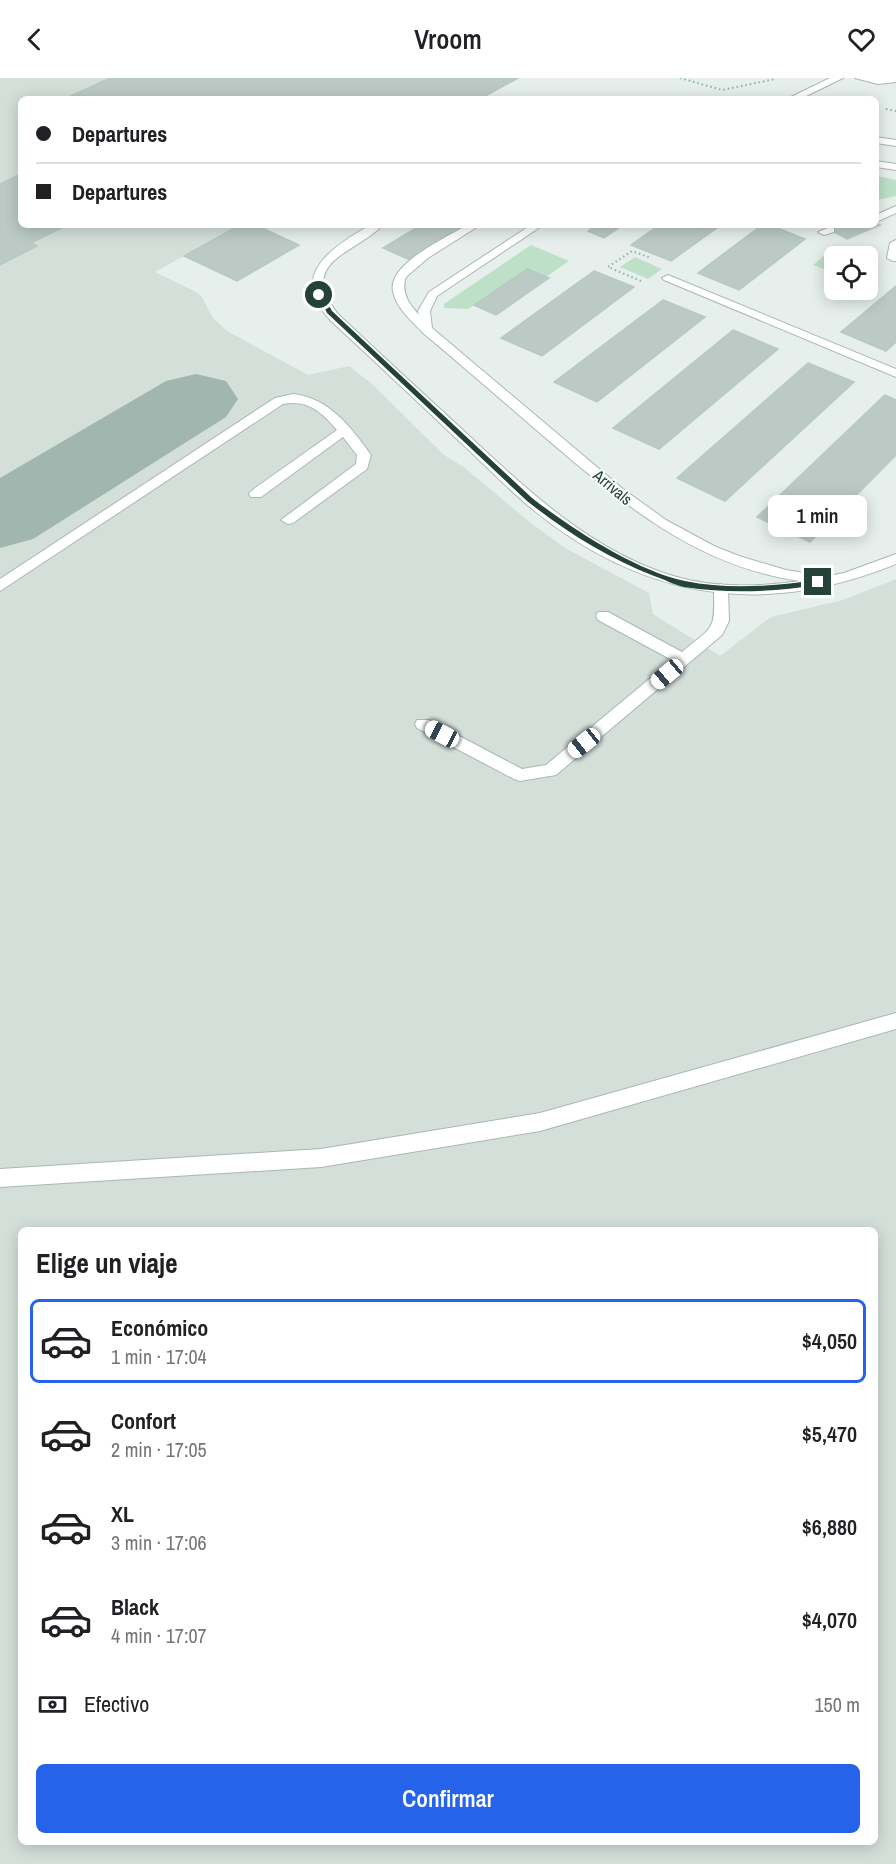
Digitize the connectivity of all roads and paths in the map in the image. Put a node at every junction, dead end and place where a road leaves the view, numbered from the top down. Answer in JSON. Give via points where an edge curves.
{"nodes":[{"id":1,"x":680,"y":78,"type":"edge"},
{"id":2,"x":778,"y":78,"type":"edge"},
{"id":3,"x":838,"y":78,"type":"edge"},
{"id":4,"x":860,"y":78,"type":"edge"},
{"id":5,"x":896,"y":78,"type":"edge"},
{"id":6,"x":799,"y":96,"type":"edge"},
{"id":7,"x":879,"y":140,"type":"edge"},
{"id":8,"x":896,"y":143,"type":"edge"},
{"id":9,"x":879,"y":164,"type":"edge"},
{"id":10,"x":896,"y":167,"type":"edge"},
{"id":11,"x":896,"y":203,"type":"edge"},
{"id":12,"x":879,"y":209,"type":"edge"},
{"id":13,"x":896,"y":209,"type":"edge"},
{"id":14,"x":879,"y":218,"type":"edge"},
{"id":15,"x":373,"y":228,"type":"edge"},
{"id":16,"x":471,"y":228,"type":"edge"},
{"id":17,"x":533,"y":228,"type":"edge"},
{"id":18,"x":896,"y":243,"type":"edge"},
{"id":19,"x":893,"y":258,"type":"dead end"},
{"id":20,"x":668,"y":278,"type":"dead end"},
{"id":21,"x":427,"y":330,"type":"junction"},
{"id":22,"x":896,"y":374,"type":"edge"},
{"id":23,"x":343,"y":431,"type":"junction"},
{"id":24,"x":256,"y":494,"type":"dead end"},
{"id":25,"x":288,"y":520,"type":"dead end"},
{"id":26,"x":896,"y":559,"type":"edge"},
{"id":27,"x":833,"y":580,"type":"junction"},
{"id":28,"x":0,"y":586,"type":"edge"},
{"id":29,"x":721,"y":589,"type":"junction"},
{"id":30,"x":603,"y":616,"type":"dead end"},
{"id":31,"x":684,"y":660,"type":"junction"},
{"id":32,"x":423,"y":724,"type":"dead end"},
{"id":33,"x":896,"y":1021,"type":"edge"},
{"id":34,"x":0,"y":1178,"type":"edge"}],
"edges":[{"from":1,"to":2,"type":"path","via":[[722,90]]},
{"from":3,"to":6,"type":"street"},
{"from":4,"to":5,"type":"street"},
{"from":7,"to":8,"type":"street"},
{"from":9,"to":10,"type":"street"},
{"from":11,"to":12,"type":"street"},
{"from":13,"to":14,"type":"street"},
{"from":15,"to":29,"type":"street","via":[[342,247],[323,266],[318,288],[330,312],[529,500],[560,523],[634,565],[683,584]]},
{"from":16,"to":21,"type":"street","name":"Arrivals","via":[[401,274],[399,295]]},
{"from":17,"to":21,"type":"street","via":[[432,294],[422,314]]},
{"from":18,"to":19,"type":"street"},
{"from":20,"to":22,"type":"street"},
{"from":21,"to":27,"type":"street","name":"Arrivals","via":[[650,516],[744,563]]},
{"from":23,"to":24,"type":"street"},
{"from":23,"to":25,"type":"street","via":[[364,455],[362,466]]},
{"from":23,"to":28,"type":"street","via":[[310,398],[279,401]]},
{"from":26,"to":27,"type":"street"},
{"from":27,"to":29,"type":"street","via":[[769,590]]},
{"from":29,"to":31,"type":"street","via":[[722,621],[717,631]]},
{"from":30,"to":31,"type":"street"},
{"from":31,"to":32,"type":"street","via":[[550,771],[520,776]]},
{"from":33,"to":34,"type":"street","via":[[540,1122],[321,1158]]}]}
